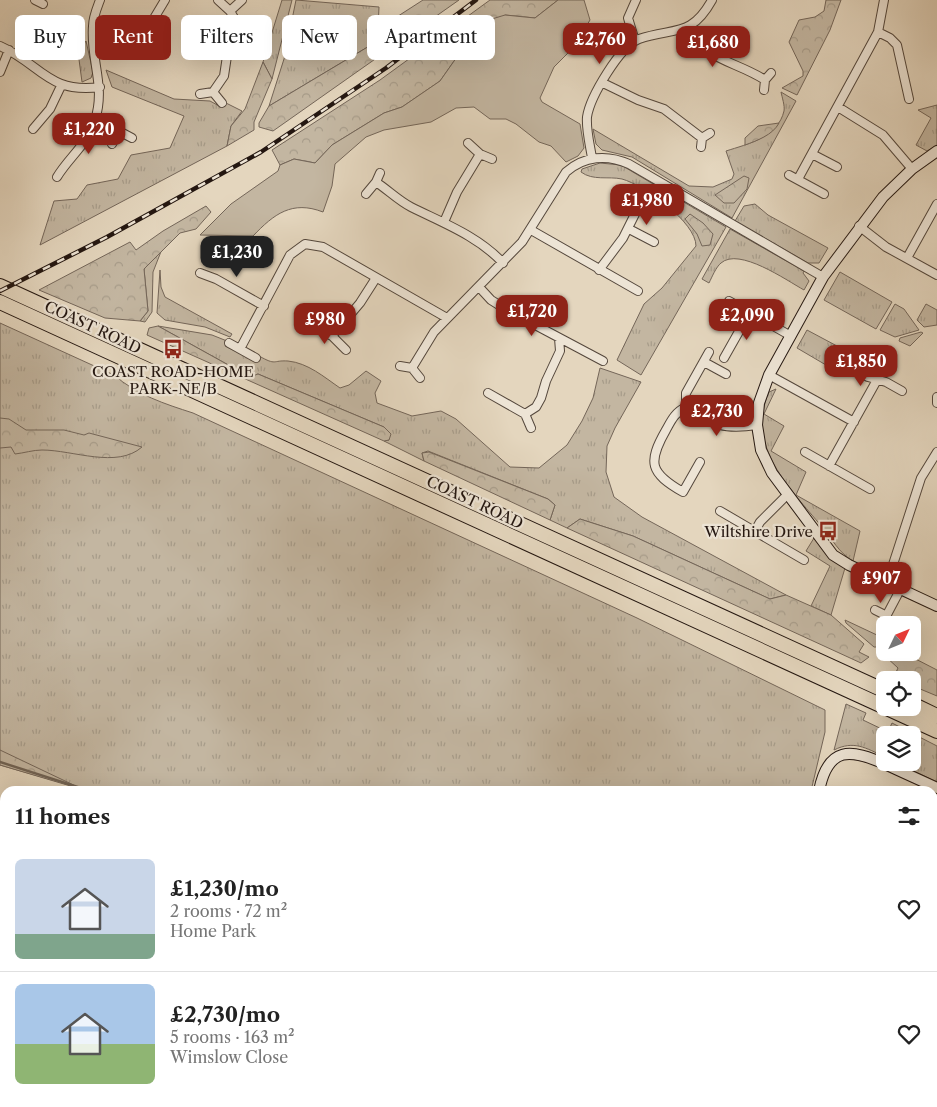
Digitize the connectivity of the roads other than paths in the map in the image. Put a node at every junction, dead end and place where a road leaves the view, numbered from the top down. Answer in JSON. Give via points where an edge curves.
{"nodes":[{"id":1,"x":35,"y":0,"type":"edge"},
{"id":2,"x":99,"y":0,"type":"edge"},
{"id":3,"x":164,"y":0,"type":"edge"},
{"id":4,"x":218,"y":0,"type":"edge"},
{"id":5,"x":242,"y":0,"type":"edge"},
{"id":6,"x":636,"y":0,"type":"edge"},
{"id":7,"x":712,"y":0,"type":"edge"},
{"id":8,"x":884,"y":0,"type":"edge"},
{"id":9,"x":43,"y":4,"type":"dead end"},
{"id":10,"x":230,"y":10,"type":"junction"},
{"id":11,"x":156,"y":15,"type":"edge"},
{"id":12,"x":688,"y":28,"type":"junction"},
{"id":13,"x":878,"y":32,"type":"junction"},
{"id":14,"x":635,"y":41,"type":"junction"},
{"id":15,"x":0,"y":46,"type":"edge"},
{"id":16,"x":10,"y":50,"type":"junction"},
{"id":17,"x":0,"y":72,"type":"edge"},
{"id":18,"x":771,"y":73,"type":"dead end"},
{"id":19,"x":765,"y":80,"type":"junction"},
{"id":20,"x":603,"y":83,"type":"junction"},
{"id":21,"x":61,"y":86,"type":"junction"},
{"id":22,"x":100,"y":87,"type":"junction"},
{"id":23,"x":764,"y":90,"type":"dead end"},
{"id":24,"x":213,"y":92,"type":"junction"},
{"id":25,"x":200,"y":94,"type":"dead end"},
{"id":26,"x":909,"y":99,"type":"dead end"},
{"id":27,"x":222,"y":104,"type":"dead end"},
{"id":28,"x":838,"y":107,"type":"junction"},
{"id":29,"x":96,"y":119,"type":"junction"},
{"id":30,"x":33,"y":129,"type":"dead end"},
{"id":31,"x":119,"y":130,"type":"junction"},
{"id":32,"x":710,"y":133,"type":"dead end"},
{"id":33,"x":132,"y":138,"type":"dead end"},
{"id":34,"x":702,"y":138,"type":"junction"},
{"id":35,"x":468,"y":143,"type":"dead end"},
{"id":36,"x":112,"y":144,"type":"dead end"},
{"id":37,"x":701,"y":147,"type":"dead end"},
{"id":38,"x":937,"y":151,"type":"edge"},
{"id":39,"x":480,"y":154,"type":"junction"},
{"id":40,"x":812,"y":154,"type":"junction"},
{"id":41,"x":592,"y":158,"type":"junction"},
{"id":42,"x":492,"y":159,"type":"dead end"},
{"id":43,"x":837,"y":167,"type":"dead end"},
{"id":44,"x":912,"y":170,"type":"junction"},
{"id":45,"x":380,"y":173,"type":"dead end"},
{"id":46,"x":789,"y":175,"type":"dead end"},
{"id":47,"x":57,"y":177,"type":"dead end"},
{"id":48,"x":798,"y":179,"type":"junction"},
{"id":49,"x":376,"y":182,"type":"junction"},
{"id":50,"x":366,"y":194,"type":"dead end"},
{"id":51,"x":824,"y":194,"type":"dead end"},
{"id":52,"x":640,"y":204,"type":"dead end"},
{"id":53,"x":937,"y":204,"type":"edge"},
{"id":54,"x":444,"y":222,"type":"junction"},
{"id":55,"x":859,"y":226,"type":"junction"},
{"id":56,"x":629,"y":229,"type":"junction"},
{"id":57,"x":531,"y":230,"type":"junction"},
{"id":58,"x":654,"y":242,"type":"dead end"},
{"id":59,"x":907,"y":258,"type":"junction"},
{"id":60,"x":503,"y":263,"type":"junction"},
{"id":61,"x":599,"y":270,"type":"junction"},
{"id":62,"x":200,"y":273,"type":"dead end"},
{"id":63,"x":937,"y":275,"type":"edge"},
{"id":64,"x":823,"y":277,"type":"junction"},
{"id":65,"x":376,"y":278,"type":"junction"},
{"id":66,"x":0,"y":286,"type":"edge"},
{"id":67,"x":479,"y":287,"type":"junction"},
{"id":68,"x":638,"y":291,"type":"dead end"},
{"id":69,"x":729,"y":301,"type":"dead end"},
{"id":70,"x":0,"y":302,"type":"edge"},
{"id":71,"x":264,"y":306,"type":"junction"},
{"id":72,"x":750,"y":312,"type":"junction"},
{"id":73,"x":447,"y":318,"type":"junction"},
{"id":74,"x":315,"y":327,"type":"dead end"},
{"id":75,"x":332,"y":336,"type":"junction"},
{"id":76,"x":791,"y":336,"type":"junction"},
{"id":77,"x":559,"y":338,"type":"junction"},
{"id":78,"x":229,"y":343,"type":"dead end"},
{"id":79,"x":240,"y":349,"type":"junction"},
{"id":80,"x":346,"y":350,"type":"dead end"},
{"id":81,"x":709,"y":352,"type":"dead end"},
{"id":82,"x":256,"y":358,"type":"dead end"},
{"id":83,"x":724,"y":358,"type":"dead end"},
{"id":84,"x":833,"y":358,"type":"dead end"},
{"id":85,"x":603,"y":361,"type":"dead end"},
{"id":86,"x":704,"y":362,"type":"junction"},
{"id":87,"x":400,"y":366,"type":"dead end"},
{"id":88,"x":412,"y":368,"type":"junction"},
{"id":89,"x":726,"y":374,"type":"dead end"},
{"id":90,"x":769,"y":375,"type":"junction"},
{"id":91,"x":420,"y":378,"type":"dead end"},
{"id":92,"x":877,"y":380,"type":"junction"},
{"id":93,"x":902,"y":391,"type":"dead end"},
{"id":94,"x":488,"y":392,"type":"dead end"},
{"id":95,"x":937,"y":397,"type":"edge"},
{"id":96,"x":937,"y":403,"type":"edge"},
{"id":97,"x":686,"y":407,"type":"junction"},
{"id":98,"x":526,"y":414,"type":"junction"},
{"id":99,"x":854,"y":422,"type":"junction"},
{"id":100,"x":757,"y":425,"type":"junction"},
{"id":101,"x":531,"y":428,"type":"dead end"},
{"id":102,"x":805,"y":452,"type":"dead end"},
{"id":103,"x":937,"y":452,"type":"edge"},
{"id":104,"x":700,"y":462,"type":"dead end"},
{"id":105,"x":830,"y":466,"type":"junction"},
{"id":106,"x":870,"y":490,"type":"dead end"},
{"id":107,"x":787,"y":496,"type":"junction"},
{"id":108,"x":720,"y":511,"type":"dead end"},
{"id":109,"x":755,"y":531,"type":"junction"},
{"id":110,"x":804,"y":560,"type":"dead end"},
{"id":111,"x":886,"y":583,"type":"junction"},
{"id":112,"x":900,"y":590,"type":"junction"},
{"id":113,"x":937,"y":606,"type":"edge"},
{"id":114,"x":875,"y":610,"type":"dead end"},
{"id":115,"x":885,"y":615,"type":"joint"},
{"id":116,"x":796,"y":650,"type":"junction"},
{"id":117,"x":876,"y":682,"type":"edge"},
{"id":118,"x":876,"y":688,"type":"edge"},
{"id":119,"x":858,"y":696,"type":"junction"},
{"id":120,"x":921,"y":700,"type":"edge"},
{"id":121,"x":937,"y":706,"type":"edge"},
{"id":122,"x":921,"y":708,"type":"edge"},
{"id":123,"x":937,"y":716,"type":"edge"},
{"id":124,"x":937,"y":731,"type":"edge"},
{"id":125,"x":937,"y":741,"type":"edge"},
{"id":126,"x":820,"y":786,"type":"edge"},
{"id":127,"x":933,"y":786,"type":"edge"}],
"edges":[{"from":1,"to":9,"type":"street"},
{"from":2,"to":22,"type":"street","via":[[92,24]]},
{"from":3,"to":11,"type":"street"},
{"from":4,"to":10,"type":"street"},
{"from":5,"to":10,"type":"street"},
{"from":6,"to":14,"type":"street","via":[[628,18]]},
{"from":7,"to":12,"type":"street","via":[[702,17]]},
{"from":8,"to":13,"type":"street"},
{"from":10,"to":24,"type":"street","via":[[237,22],[237,33],[226,56],[224,76]]},
{"from":12,"to":14,"type":"street"},
{"from":12,"to":19,"type":"street","via":[[709,54],[742,66]]},
{"from":13,"to":26,"type":"street","via":[[897,46]]},
{"from":13,"to":28,"type":"street"},
{"from":14,"to":20,"type":"street","via":[[620,53]]},
{"from":15,"to":16,"type":"street"},
{"from":16,"to":17,"type":"street"},
{"from":16,"to":21,"type":"street"},
{"from":18,"to":19,"type":"street"},
{"from":19,"to":23,"type":"street"},
{"from":20,"to":34,"type":"street","via":[[670,112]]},
{"from":20,"to":41,"type":"street","via":[[587,116]]},
{"from":21,"to":22,"type":"street"},
{"from":21,"to":30,"type":"street","via":[[50,109]]},
{"from":22,"to":29,"type":"street"},
{"from":24,"to":25,"type":"street"},
{"from":24,"to":27,"type":"street"},
{"from":28,"to":40,"type":"street"},
{"from":28,"to":44,"type":"street","via":[[883,135]]},
{"from":29,"to":31,"type":"street"},
{"from":29,"to":47,"type":"street","via":[[82,145]]},
{"from":31,"to":33,"type":"street"},
{"from":31,"to":36,"type":"street"},
{"from":32,"to":34,"type":"street"},
{"from":34,"to":37,"type":"street"},
{"from":35,"to":39,"type":"street"},
{"from":38,"to":44,"type":"street"},
{"from":39,"to":42,"type":"street"},
{"from":39,"to":54,"type":"street","via":[[457,192]]},
{"from":40,"to":43,"type":"street"},
{"from":40,"to":48,"type":"street"},
{"from":41,"to":57,"type":"street","via":[[566,172]]},
{"from":41,"to":64,"type":"street","via":[[612,158],[629,164]]},
{"from":44,"to":55,"type":"street","via":[[882,197]]},
{"from":45,"to":49,"type":"street"},
{"from":46,"to":48,"type":"street"},
{"from":48,"to":51,"type":"street"},
{"from":49,"to":50,"type":"street"},
{"from":49,"to":54,"type":"street","via":[[409,206]]},
{"from":52,"to":56,"type":"street"},
{"from":53,"to":59,"type":"street"},
{"from":54,"to":60,"type":"street","via":[[486,247]]},
{"from":55,"to":59,"type":"street"},
{"from":55,"to":64,"type":"street"},
{"from":56,"to":58,"type":"street"},
{"from":56,"to":61,"type":"street"},
{"from":57,"to":60,"type":"street"},
{"from":57,"to":61,"type":"street"},
{"from":59,"to":63,"type":"street"},
{"from":60,"to":67,"type":"street"},
{"from":61,"to":68,"type":"street"},
{"from":62,"to":71,"type":"street"},
{"from":64,"to":76,"type":"street"},
{"from":65,"to":71,"type":"street","via":[[323,247],[305,244],[290,255]]},
{"from":65,"to":73,"type":"street"},
{"from":65,"to":75,"type":"street"},
{"from":66,"to":116,"type":"highway","name":"COAST ROAD"},
{"from":67,"to":73,"type":"street"},
{"from":67,"to":77,"type":"street","via":[[496,304]]},
{"from":69,"to":72,"type":"street"},
{"from":70,"to":119,"type":"highway","name":"COAST ROAD"},
{"from":71,"to":79,"type":"street"},
{"from":72,"to":76,"type":"street"},
{"from":72,"to":83,"type":"street"},
{"from":73,"to":88,"type":"street"},
{"from":74,"to":75,"type":"street"},
{"from":75,"to":80,"type":"street"},
{"from":76,"to":90,"type":"street"},
{"from":77,"to":85,"type":"street"},
{"from":77,"to":98,"type":"street","via":[[560,351],[542,398]]},
{"from":78,"to":79,"type":"street"},
{"from":79,"to":82,"type":"street"},
{"from":81,"to":86,"type":"street"},
{"from":84,"to":92,"type":"street"},
{"from":86,"to":89,"type":"street"},
{"from":86,"to":97,"type":"street","via":[[686,393]]},
{"from":87,"to":88,"type":"street"},
{"from":88,"to":91,"type":"street"},
{"from":90,"to":99,"type":"street"},
{"from":90,"to":100,"type":"street","via":[[761,395]]},
{"from":92,"to":93,"type":"street"},
{"from":92,"to":99,"type":"street"},
{"from":94,"to":98,"type":"street"},
{"from":95,"to":96,"type":"street"},
{"from":97,"to":100,"type":"street","via":[[725,427]]},
{"from":97,"to":104,"type":"street","via":[[673,417],[656,446],[654,464],[662,478],[683,492]]},
{"from":98,"to":101,"type":"street"},
{"from":99,"to":105,"type":"street"},
{"from":100,"to":107,"type":"street","via":[[764,458]]},
{"from":102,"to":105,"type":"street"},
{"from":103,"to":111,"type":"street","via":[[921,478]]},
{"from":105,"to":106,"type":"street"},
{"from":107,"to":109,"type":"street"},
{"from":107,"to":111,"type":"street","via":[[833,554]]},
{"from":108,"to":109,"type":"street"},
{"from":109,"to":110,"type":"street"},
{"from":111,"to":112,"type":"street"},
{"from":112,"to":113,"type":"street"},
{"from":112,"to":115,"type":"street"},
{"from":114,"to":115,"type":"street"},
{"from":116,"to":117,"type":"highway"},
{"from":116,"to":118,"type":"highway","name":"COAST ROAD"},
{"from":119,"to":124,"type":"highway","name":"COAST ROAD"},
{"from":119,"to":125,"type":"highway"},
{"from":120,"to":121,"type":"highway"},
{"from":122,"to":123,"type":"highway"},
{"from":126,"to":127,"type":"street","via":[[827,764],[848,752],[863,754]]}]}
